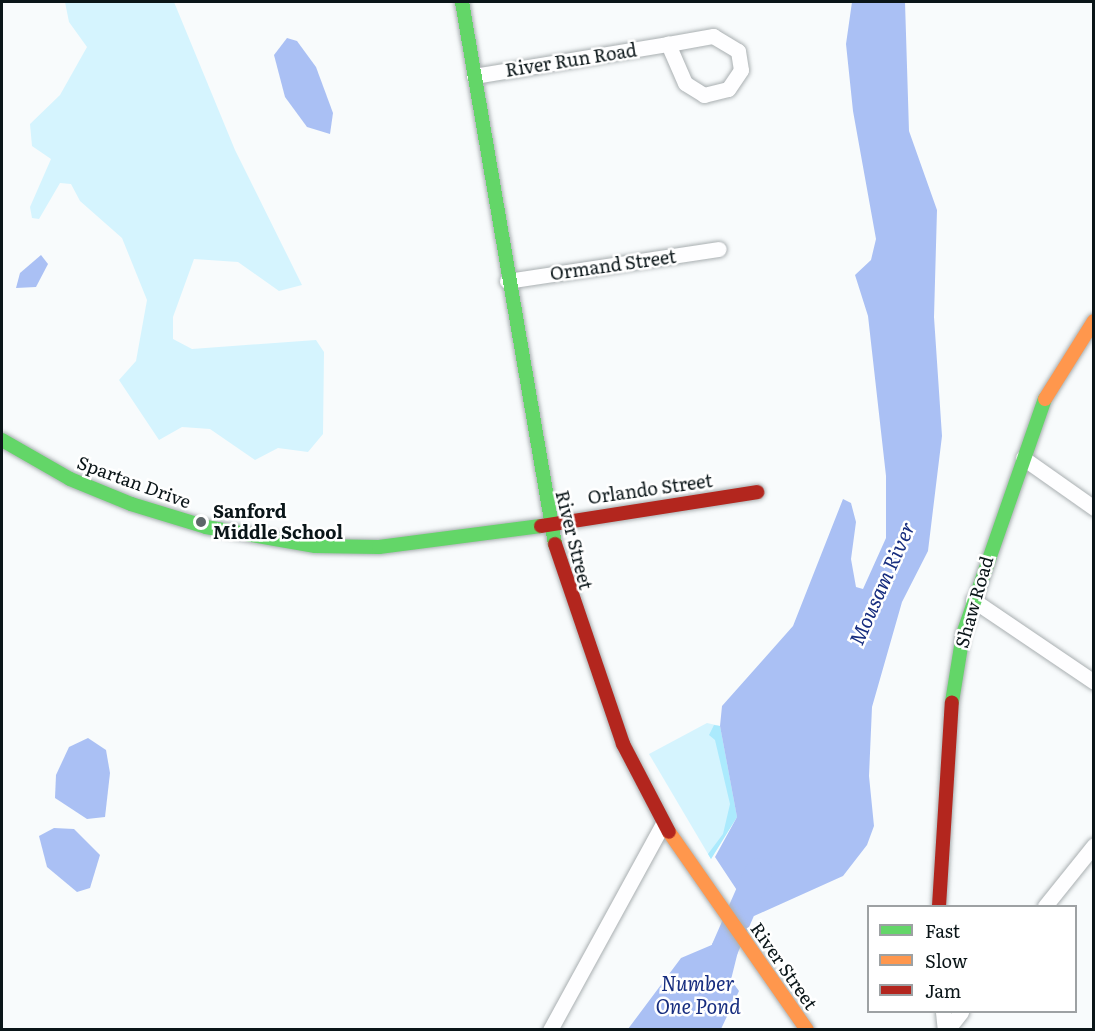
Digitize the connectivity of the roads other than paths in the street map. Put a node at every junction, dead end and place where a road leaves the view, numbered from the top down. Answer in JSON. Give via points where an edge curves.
{"nodes":[{"id":1,"x":462,"y":2,"type":"edge"},
{"id":2,"x":668,"y":44,"type":"junction"},
{"id":3,"x":474,"y":76,"type":"junction"},
{"id":4,"x":719,"y":249,"type":"dead end"},
{"id":5,"x":507,"y":281,"type":"junction"},
{"id":6,"x":1094,"y":321,"type":"edge"},
{"id":7,"x":2,"y":440,"type":"edge"},
{"id":8,"x":1023,"y":458,"type":"junction"},
{"id":9,"x":757,"y":492,"type":"dead end"},
{"id":10,"x":1094,"y":507,"type":"edge"},
{"id":11,"x":548,"y":522,"type":"junction"},
{"id":12,"x":973,"y":600,"type":"junction"},
{"id":13,"x":1094,"y":682,"type":"edge"},
{"id":14,"x":663,"y":824,"type":"junction"},
{"id":15,"x":1094,"y":845,"type":"edge"},
{"id":16,"x":939,"y":905,"type":"edge"},
{"id":17,"x":1046,"y":905,"type":"edge"},
{"id":18,"x":943,"y":1013,"type":"edge"},
{"id":19,"x":959,"y":1013,"type":"edge"},
{"id":20,"x":550,"y":1029,"type":"edge"},
{"id":21,"x":807,"y":1029,"type":"edge"},
{"id":22,"x":946,"y":1029,"type":"edge"}],
"edges":[{"from":1,"to":3,"type":"street","name":"River Street"},
{"from":2,"to":2,"type":"street","name":"River Run Road","via":[[674,67],[696,92],[720,93],[741,70],[738,51],[723,38]]},
{"from":2,"to":3,"type":"street","name":"River Run Road"},
{"from":3,"to":5,"type":"street","name":"River Street"},
{"from":4,"to":5,"type":"street","name":"Ormand Street"},
{"from":5,"to":11,"type":"street","name":"River Street"},
{"from":6,"to":8,"type":"street","name":"Shaw Road","via":[[1055,375]]},
{"from":7,"to":11,"type":"street","name":"Spartan Drive","via":[[70,480],[131,504],[270,540],[379,547]]},
{"from":8,"to":10,"type":"street"},
{"from":8,"to":12,"type":"street","name":"Shaw Road"},
{"from":9,"to":11,"type":"street","name":"Orlando Street"},
{"from":11,"to":14,"type":"street","name":"River Street","via":[[606,702]]},
{"from":12,"to":13,"type":"street"},
{"from":12,"to":16,"type":"street","name":"Shaw Road","via":[[946,739]]},
{"from":14,"to":20,"type":"street"},
{"from":14,"to":21,"type":"street","name":"River Street"},
{"from":15,"to":17,"type":"street"},
{"from":18,"to":22,"type":"street"},
{"from":19,"to":22,"type":"street"}]}
